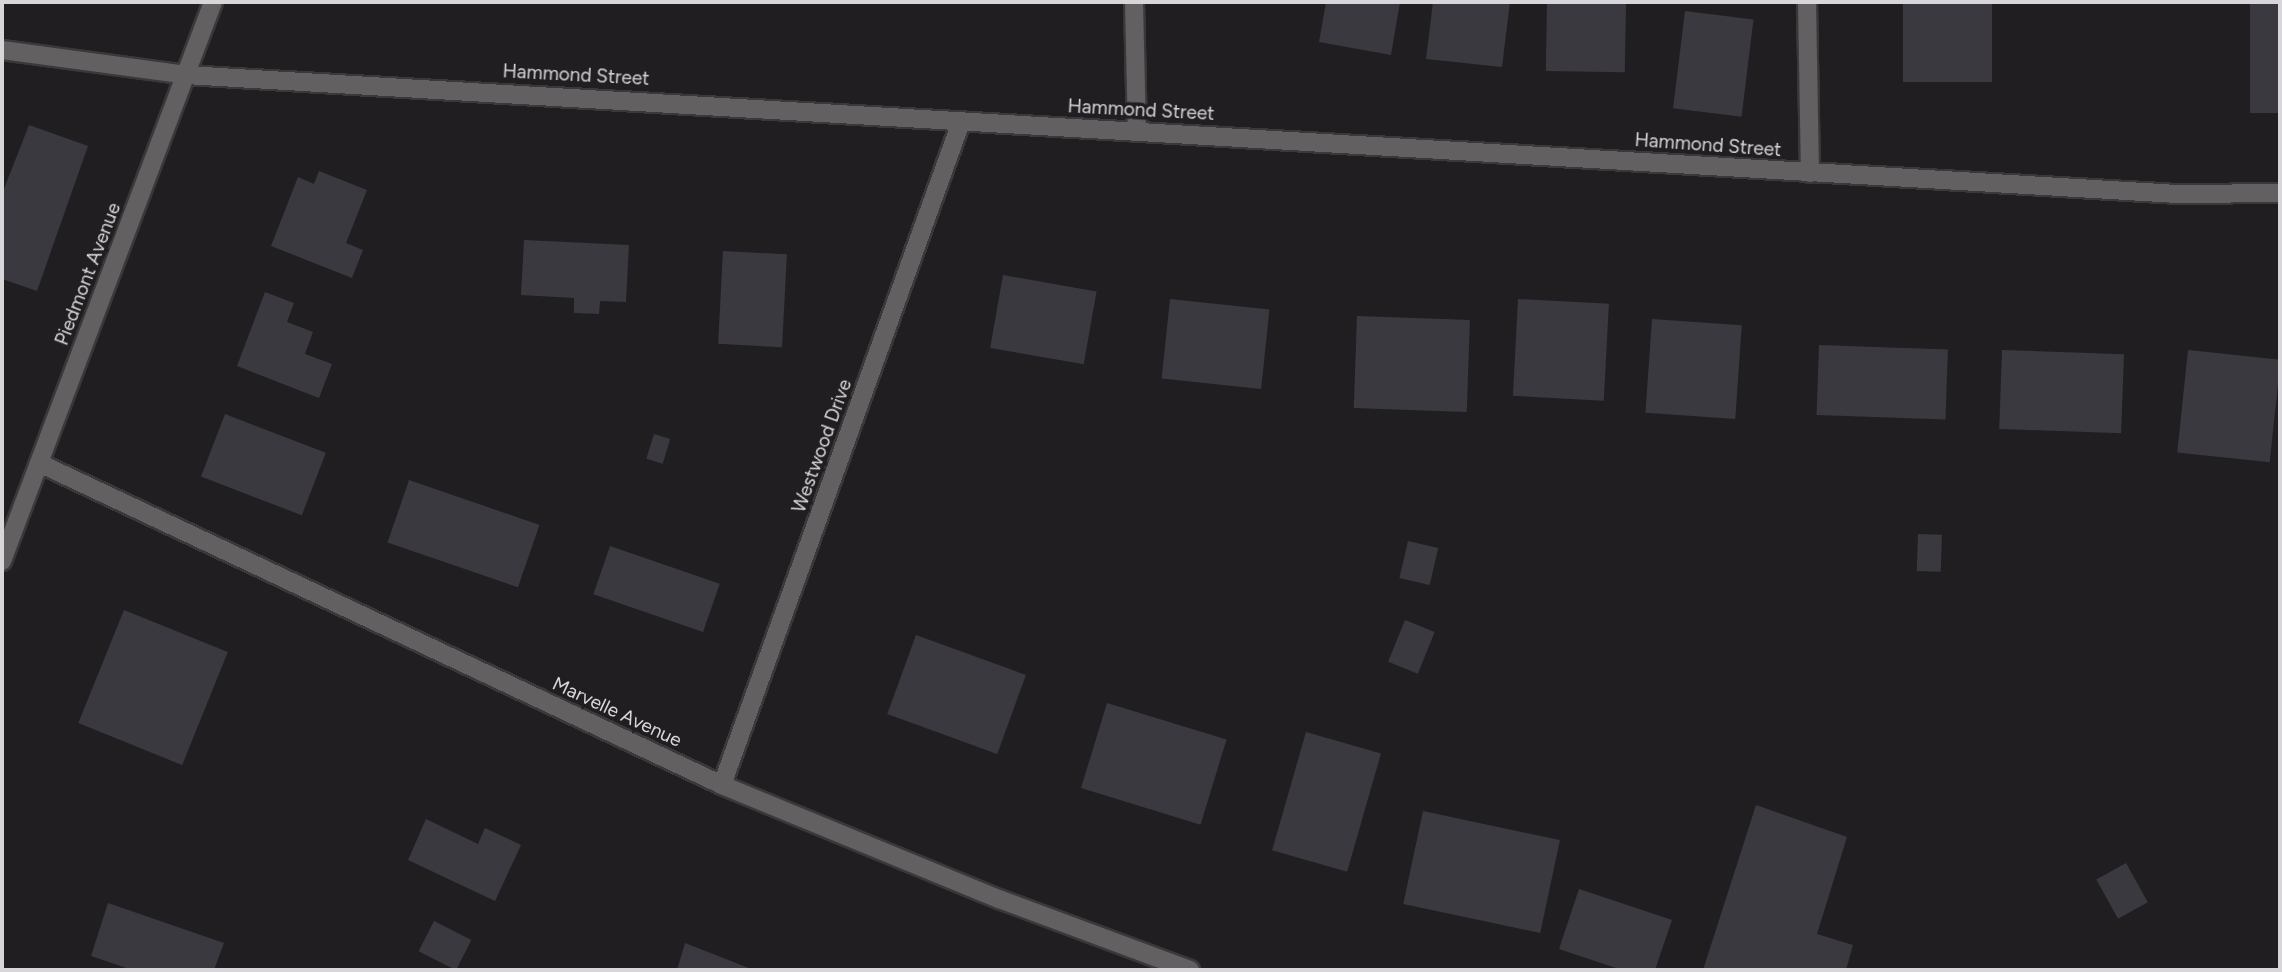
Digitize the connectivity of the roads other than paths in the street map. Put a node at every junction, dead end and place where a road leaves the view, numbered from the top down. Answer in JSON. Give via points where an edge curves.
{"nodes":[{"id":1,"x":213,"y":2,"type":"edge"},
{"id":2,"x":1134,"y":2,"type":"edge"},
{"id":3,"x":1807,"y":2,"type":"edge"},
{"id":4,"x":2,"y":50,"type":"edge"},
{"id":5,"x":186,"y":75,"type":"junction"},
{"id":6,"x":961,"y":122,"type":"junction"},
{"id":7,"x":1137,"y":130,"type":"junction"},
{"id":8,"x":1810,"y":173,"type":"junction"},
{"id":9,"x":2280,"y":193,"type":"edge"},
{"id":10,"x":39,"y":463,"type":"junction"},
{"id":11,"x":2,"y":561,"type":"edge"},
{"id":12,"x":722,"y":785,"type":"junction"},
{"id":13,"x":1190,"y":970,"type":"edge"}],
"edges":[{"from":1,"to":5,"type":"street","name":"Piedmont Avenue"},
{"from":2,"to":7,"type":"street"},
{"from":3,"to":8,"type":"street"},
{"from":4,"to":5,"type":"street","name":"Hammond Street"},
{"from":5,"to":6,"type":"street","name":"Hammond Street"},
{"from":5,"to":10,"type":"street","name":"Piedmont Avenue"},
{"from":6,"to":7,"type":"street","name":"Hammond Street"},
{"from":6,"to":12,"type":"street","name":"Westwood Drive"},
{"from":7,"to":8,"type":"street","name":"Hammond Street"},
{"from":8,"to":9,"type":"street","name":"Hammond Street","via":[[2175,194]]},
{"from":10,"to":11,"type":"street","name":"Piedmont Avenue"},
{"from":10,"to":12,"type":"street","name":"Marvelle Avenue"},
{"from":12,"to":13,"type":"street","name":"Marvelle Avenue","via":[[999,899]]}]}
